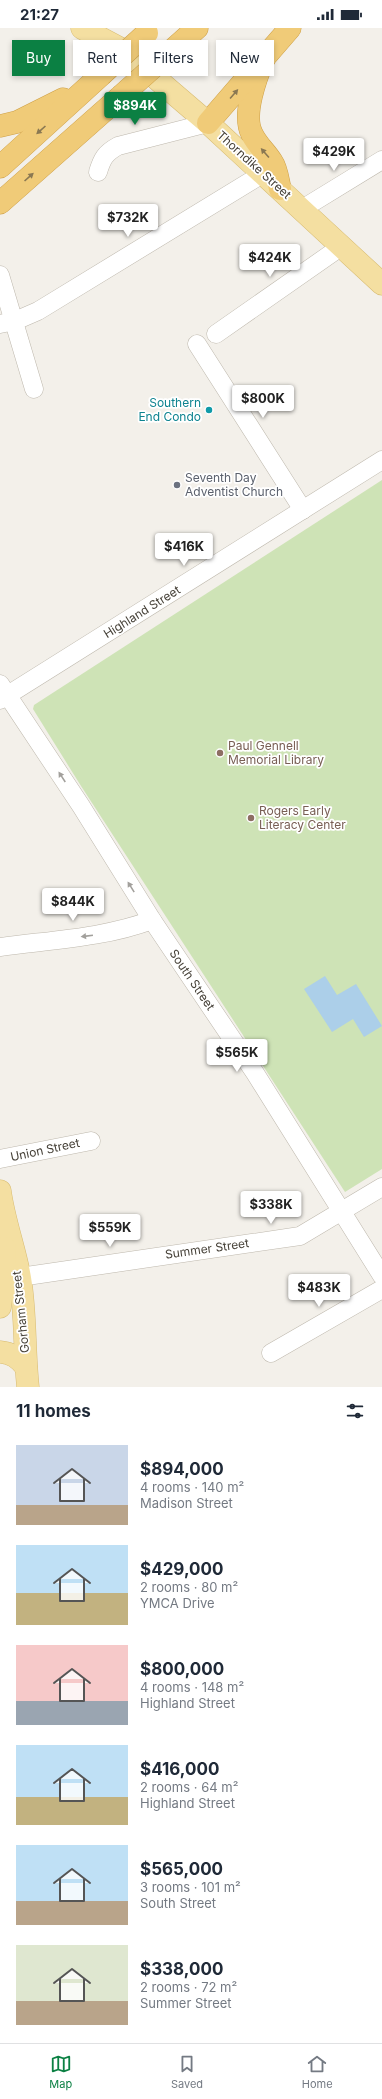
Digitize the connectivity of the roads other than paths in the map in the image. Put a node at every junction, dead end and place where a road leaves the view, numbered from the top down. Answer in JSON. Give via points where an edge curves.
{"nodes":[{"id":1,"x":82,"y":28,"type":"edge"},
{"id":2,"x":107,"y":28,"type":"edge"},
{"id":3,"x":197,"y":28,"type":"edge"},
{"id":4,"x":290,"y":28,"type":"edge"},
{"id":5,"x":150,"y":30,"type":"edge"},
{"id":6,"x":104,"y":40,"type":"edge"},
{"id":7,"x":116,"y":40,"type":"edge"},
{"id":8,"x":131,"y":47,"type":"edge"},
{"id":9,"x":274,"y":47,"type":"edge"},
{"id":10,"x":131,"y":57,"type":"edge"},
{"id":11,"x":99,"y":76,"type":"edge"},
{"id":12,"x":100,"y":76,"type":"edge"},
{"id":13,"x":249,"y":76,"type":"edge"},
{"id":14,"x":256,"y":76,"type":"edge"},
{"id":15,"x":208,"y":123,"type":"junction"},
{"id":16,"x":0,"y":126,"type":"edge"},
{"id":17,"x":382,"y":160,"type":"edge"},
{"id":18,"x":0,"y":167,"type":"edge"},
{"id":19,"x":98,"y":172,"type":"dead end"},
{"id":20,"x":264,"y":173,"type":"junction"},
{"id":21,"x":280,"y":189,"type":"junction"},
{"id":22,"x":0,"y":203,"type":"edge"},
{"id":23,"x":302,"y":209,"type":"junction"},
{"id":24,"x":342,"y":246,"type":"junction"},
{"id":25,"x":0,"y":275,"type":"edge"},
{"id":26,"x":382,"y":284,"type":"edge"},
{"id":27,"x":7,"y":323,"type":"edge"},
{"id":28,"x":216,"y":334,"type":"dead end"},
{"id":29,"x":197,"y":344,"type":"dead end"},
{"id":30,"x":34,"y":389,"type":"dead end"},
{"id":31,"x":382,"y":460,"type":"edge"},
{"id":32,"x":303,"y":510,"type":"junction"},
{"id":33,"x":2,"y":693,"type":"edge"},
{"id":34,"x":152,"y":920,"type":"junction"},
{"id":35,"x":0,"y":947,"type":"edge"},
{"id":36,"x":91,"y":1141,"type":"dead end"},
{"id":37,"x":0,"y":1159,"type":"edge"},
{"id":38,"x":382,"y":1187,"type":"edge"},
{"id":39,"x":0,"y":1192,"type":"edge"},
{"id":40,"x":341,"y":1212,"type":"junction"},
{"id":41,"x":3,"y":1214,"type":"junction"},
{"id":42,"x":382,"y":1276,"type":"edge"},
{"id":43,"x":20,"y":1277,"type":"junction"},
{"id":44,"x":382,"y":1289,"type":"edge"},
{"id":45,"x":0,"y":1307,"type":"edge"},
{"id":46,"x":0,"y":1352,"type":"edge"},
{"id":47,"x":271,"y":1353,"type":"dead end"},
{"id":48,"x":27,"y":1377,"type":"edge"}],
"edges":[{"from":1,"to":6,"type":"main road","name":"Thorndike Street"},
{"from":2,"to":7,"type":"main road","name":"Thorndike Street"},
{"from":22,"to":3,"type":"highway","one_way":true,"bridge":true},
{"from":4,"to":9,"type":"highway"},
{"from":5,"to":8,"type":"highway","bridge":true},
{"from":10,"to":15,"type":"main road","name":"Thorndike Street"},
{"from":11,"to":16,"type":"highway","via":[[41,111],[17,122]]},
{"from":12,"to":18,"type":"highway","one_way":true},
{"from":15,"to":13,"type":"highway","one_way":true},
{"from":21,"to":14,"type":"highway","one_way":true,"via":[[273,162],[251,133],[249,115]]},
{"from":15,"to":19,"type":"street","via":[[118,146],[106,152]]},
{"from":15,"to":20,"type":"main road","name":"Thorndike Street"},
{"from":17,"to":23,"type":"street"},
{"from":20,"to":21,"type":"main road","name":"Thorndike Street"},
{"from":20,"to":27,"type":"street","via":[[38,311]]},
{"from":21,"to":23,"type":"main road","name":"Thorndike Street"},
{"from":23,"to":24,"type":"main road","name":"Thorndike Street"},
{"from":24,"to":26,"type":"main road","name":"Thorndike Street"},
{"from":24,"to":28,"type":"street"},
{"from":25,"to":27,"type":"street"},
{"from":27,"to":30,"type":"street"},
{"from":29,"to":32,"type":"street"},
{"from":31,"to":32,"type":"street","name":"Highland Street"},
{"from":32,"to":33,"type":"street","name":"Highland Street"},
{"from":34,"to":33,"type":"street","name":"South Street","one_way":true,"via":[[81,806]]},
{"from":34,"to":35,"type":"street","one_way":true,"via":[[128,929],[106,933]]},
{"from":34,"to":40,"type":"street","name":"South Street","via":[[255,1073]]},
{"from":36,"to":37,"type":"street","name":"Union Street"},
{"from":38,"to":40,"type":"street","name":"Summer Street"},
{"from":39,"to":41,"type":"main road","name":"Gorham Street"},
{"from":40,"to":42,"type":"street","name":"South Street"},
{"from":40,"to":43,"type":"street","name":"Summer Street","via":[[300,1236]]},
{"from":41,"to":43,"type":"main road","name":"Gorham Street"},
{"from":41,"to":45,"type":"main road","via":[[4,1272]]},
{"from":43,"to":48,"type":"main road","name":"Gorham Street"},
{"from":44,"to":47,"type":"street"},
{"from":46,"to":48,"type":"main road","via":[[20,1359]]}]}
